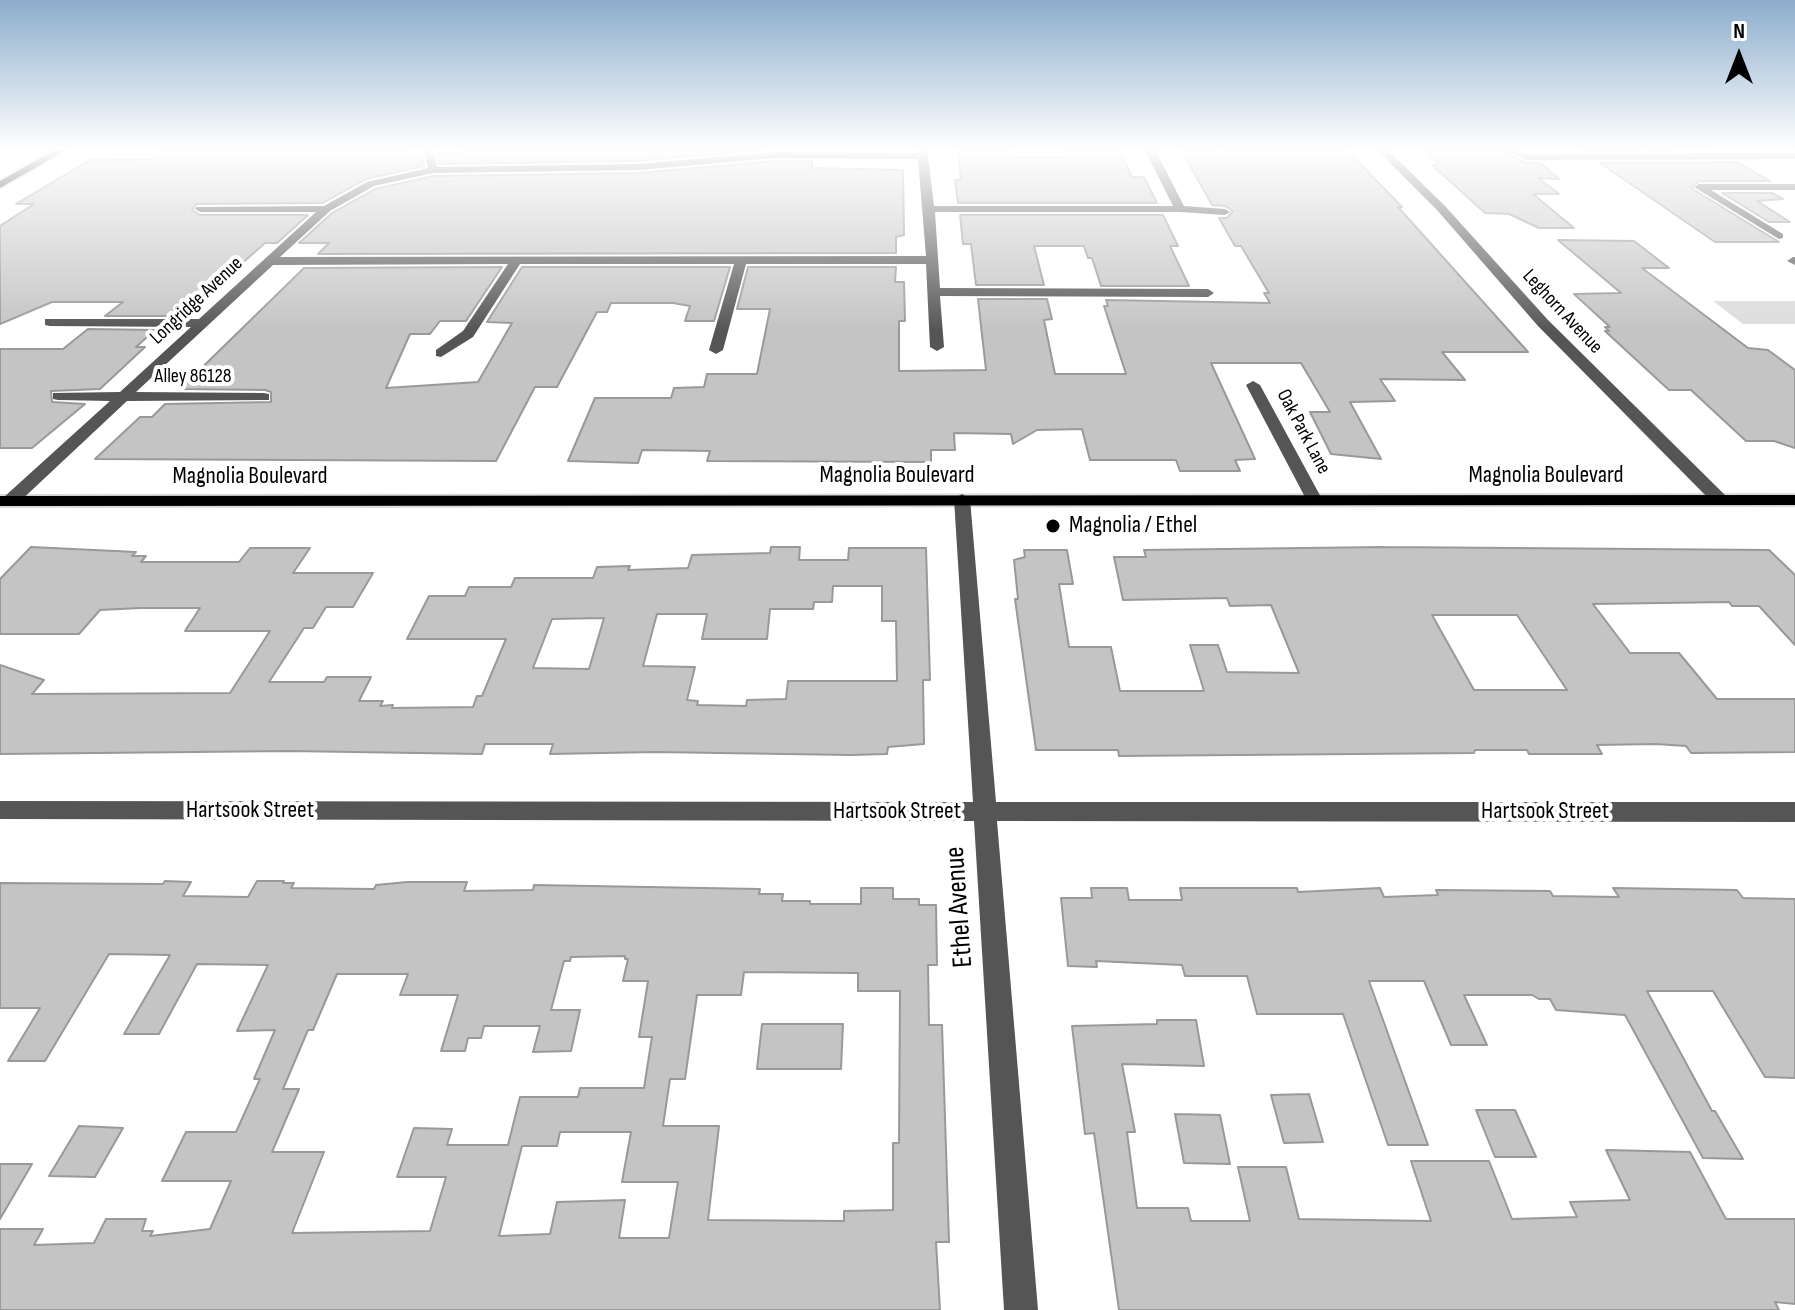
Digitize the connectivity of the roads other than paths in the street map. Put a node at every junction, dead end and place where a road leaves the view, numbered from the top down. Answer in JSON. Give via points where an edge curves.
{"nodes":[{"id":1,"x":326,"y":209,"type":"edge"},
{"id":2,"x":929,"y":209,"type":"edge"},
{"id":3,"x":1182,"y":209,"type":"edge"},
{"id":4,"x":1442,"y":209,"type":"edge"},
{"id":5,"x":1734,"y":209,"type":"edge"},
{"id":6,"x":1225,"y":212,"type":"dead end"},
{"id":7,"x":1779,"y":236,"type":"dead end"},
{"id":8,"x":741,"y":260,"type":"junction"},
{"id":9,"x":932,"y":260,"type":"junction"},
{"id":10,"x":269,"y":261,"type":"junction"},
{"id":11,"x":516,"y":261,"type":"junction"},
{"id":12,"x":934,"y":292,"type":"junction"},
{"id":13,"x":1208,"y":293,"type":"dead end"},
{"id":14,"x":50,"y":322,"type":"dead end"},
{"id":15,"x":203,"y":323,"type":"junction"},
{"id":16,"x":937,"y":347,"type":"dead end"},
{"id":17,"x":716,"y":350,"type":"dead end"},
{"id":18,"x":441,"y":353,"type":"dead end"},
{"id":19,"x":1253,"y":385,"type":"dead end"},
{"id":20,"x":58,"y":396,"type":"dead end"},
{"id":21,"x":123,"y":397,"type":"junction"},
{"id":22,"x":264,"y":397,"type":"dead end"},
{"id":23,"x":962,"y":499,"type":"junction"},
{"id":24,"x":1314,"y":499,"type":"junction"},
{"id":25,"x":1719,"y":499,"type":"junction"},
{"id":26,"x":1795,"y":500,"type":"edge"},
{"id":27,"x":5,"y":501,"type":"edge"},
{"id":28,"x":0,"y":810,"type":"edge"},
{"id":29,"x":983,"y":812,"type":"junction"},
{"id":30,"x":1795,"y":812,"type":"edge"},
{"id":31,"x":1021,"y":1310,"type":"edge"}],
"edges":[{"from":1,"to":10,"type":"street","name":"Longridge Avenue"},
{"from":2,"to":9,"type":"street"},
{"from":3,"to":6,"type":"street"},
{"from":4,"to":25,"type":"street","name":"Leghorn Avenue","via":[[1543,323]]},
{"from":5,"to":7,"type":"street"},
{"from":8,"to":9,"type":"street"},
{"from":8,"to":11,"type":"street"},
{"from":8,"to":17,"type":"street"},
{"from":9,"to":12,"type":"street"},
{"from":10,"to":11,"type":"street"},
{"from":10,"to":15,"type":"street","name":"Longridge Avenue"},
{"from":11,"to":18,"type":"street","via":[[468,334]]},
{"from":12,"to":13,"type":"street"},
{"from":12,"to":16,"type":"street"},
{"from":14,"to":15,"type":"street"},
{"from":15,"to":21,"type":"street","name":"Longridge Avenue"},
{"from":19,"to":24,"type":"street","name":"Oak Park Lane"},
{"from":20,"to":21,"type":"street","name":"Alley 86128"},
{"from":21,"to":22,"type":"street","name":"Alley 86128"},
{"from":21,"to":27,"type":"street","name":"Longridge Avenue"},
{"from":23,"to":24,"type":"main road","name":"Magnolia Boulevard"},
{"from":23,"to":27,"type":"main road","name":"Magnolia Boulevard"},
{"from":23,"to":29,"type":"street","name":"Ethel Avenue"},
{"from":24,"to":25,"type":"main road","name":"Magnolia Boulevard"},
{"from":25,"to":26,"type":"main road","name":"Magnolia Boulevard"},
{"from":28,"to":29,"type":"street","name":"Hartsook Street"},
{"from":29,"to":30,"type":"street","name":"Hartsook Street"},
{"from":29,"to":31,"type":"street","name":"Ethel Avenue"}]}
